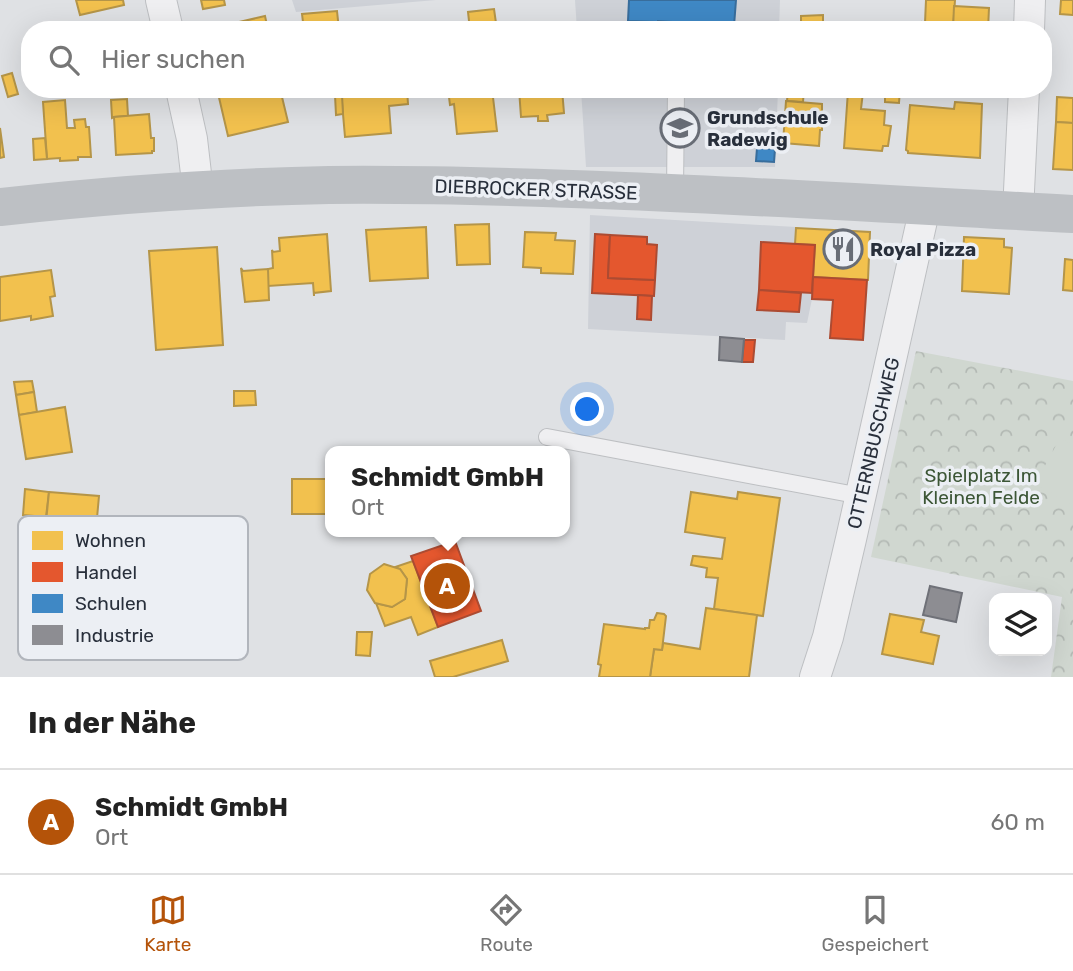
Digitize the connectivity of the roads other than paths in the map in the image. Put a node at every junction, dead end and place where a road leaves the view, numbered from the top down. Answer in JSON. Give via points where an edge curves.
{"nodes":[{"id":1,"x":161,"y":0,"type":"edge"},
{"id":2,"x":1030,"y":0,"type":"edge"},
{"id":3,"x":166,"y":21,"type":"edge"},
{"id":4,"x":1029,"y":21,"type":"edge"},
{"id":5,"x":183,"y":98,"type":"edge"},
{"id":6,"x":676,"y":98,"type":"edge"},
{"id":7,"x":1024,"y":98,"type":"edge"},
{"id":8,"x":198,"y":191,"type":"junction"},
{"id":9,"x":676,"y":193,"type":"junction"},
{"id":10,"x":0,"y":207,"type":"edge"},
{"id":11,"x":925,"y":207,"type":"junction"},
{"id":12,"x":1018,"y":211,"type":"junction"},
{"id":13,"x":1073,"y":215,"type":"edge"},
{"id":14,"x":547,"y":437,"type":"dead end"},
{"id":15,"x":861,"y":496,"type":"junction"},
{"id":16,"x":815,"y":677,"type":"edge"}],
"edges":[{"from":1,"to":3,"type":"street"},
{"from":2,"to":4,"type":"street"},
{"from":5,"to":8,"type":"street"},
{"from":6,"to":9,"type":"lane"},
{"from":7,"to":12,"type":"street"},
{"from":8,"to":9,"type":"main road","name":"DIEBROCKER STRASSE","via":[[372,185]]},
{"from":8,"to":10,"type":"main road","name":"DIEBROCKER STRASSE"},
{"from":9,"to":11,"type":"main road","name":"DIEBROCKER STRASSE"},
{"from":11,"to":12,"type":"main road","name":"DIEBROCKER STRASSE"},
{"from":11,"to":15,"type":"street","name":"OTTERNBUSCHWEG"},
{"from":12,"to":13,"type":"main road","name":"DIEBROCKER STRASSE"},
{"from":14,"to":15,"type":"lane"},
{"from":15,"to":16,"type":"street","name":"OTTERNBUSCHWEG"}]}
